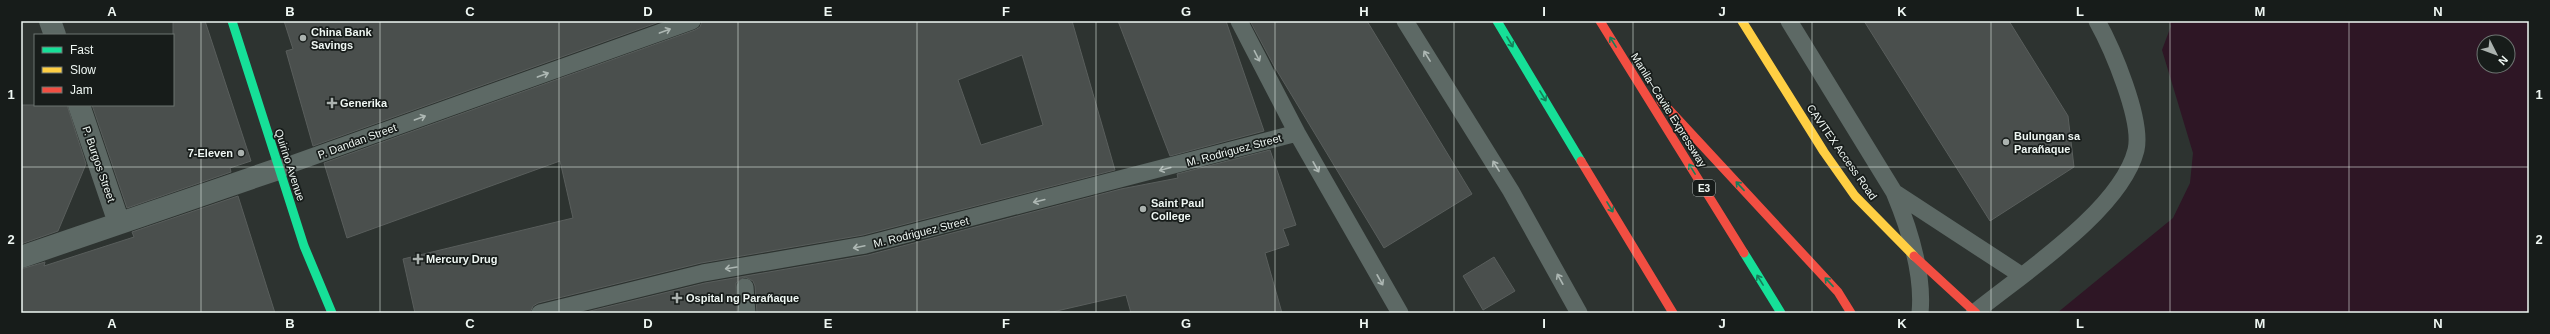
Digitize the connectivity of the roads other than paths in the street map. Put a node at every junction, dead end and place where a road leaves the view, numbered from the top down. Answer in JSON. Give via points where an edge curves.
{"nodes":[{"id":1,"x":50,"y":21,"type":"edge"},
{"id":2,"x":232,"y":21,"type":"edge"},
{"id":3,"x":692,"y":21,"type":"edge"},
{"id":4,"x":1239,"y":21,"type":"edge"},
{"id":5,"x":1405,"y":21,"type":"edge"},
{"id":6,"x":1497,"y":21,"type":"edge"},
{"id":7,"x":1600,"y":21,"type":"edge"},
{"id":8,"x":1742,"y":21,"type":"edge"},
{"id":9,"x":1789,"y":21,"type":"edge"},
{"id":10,"x":2097,"y":21,"type":"edge"},
{"id":11,"x":55,"y":34,"type":"edge"},
{"id":12,"x":1626,"y":64,"type":"junction"},
{"id":13,"x":79,"y":106,"type":"edge"},
{"id":14,"x":1297,"y":133,"type":"junction"},
{"id":15,"x":278,"y":169,"type":"junction"},
{"id":16,"x":1894,"y":192,"type":"junction"},
{"id":17,"x":119,"y":223,"type":"junction"},
{"id":18,"x":21,"y":257,"type":"edge"},
{"id":19,"x":2020,"y":275,"type":"junction"},
{"id":20,"x":745,"y":287,"type":"dead end"},
{"id":21,"x":332,"y":313,"type":"edge"},
{"id":22,"x":540,"y":313,"type":"edge"},
{"id":23,"x":747,"y":313,"type":"edge"},
{"id":24,"x":1400,"y":313,"type":"edge"},
{"id":25,"x":1579,"y":313,"type":"edge"},
{"id":26,"x":1673,"y":313,"type":"edge"},
{"id":27,"x":1781,"y":313,"type":"edge"},
{"id":28,"x":1851,"y":313,"type":"edge"},
{"id":29,"x":1920,"y":313,"type":"edge"},
{"id":30,"x":1975,"y":313,"type":"edge"}],
"edges":[{"from":1,"to":11,"type":"street"},
{"from":2,"to":15,"type":"main road","name":"Quirino Avenue"},
{"from":15,"to":3,"type":"lane","name":"P. Dandan Street","one_way":true},
{"from":4,"to":14,"type":"lane","one_way":true},
{"from":25,"to":5,"type":"lane","one_way":true,"via":[[1511,191]]},
{"from":6,"to":26,"type":"main road","one_way":true},
{"from":12,"to":7,"type":"main road","name":"Manila–Cavite Expressway","number":"E3","one_way":true},
{"from":8,"to":30,"type":"main road","name":"CAVITEX Access Road","via":[[1824,152],[1855,196]]},
{"from":9,"to":16,"type":"lane"},
{"from":10,"to":19,"type":"lane","via":[[2124,82],[2135,123],[2136,149],[2126,176],[2106,203]]},
{"from":27,"to":12,"type":"main road","name":"Manila–Cavite Expressway","number":"E3","one_way":true},
{"from":28,"to":12,"type":"main road","one_way":true,"via":[[1838,292]]},
{"from":13,"to":17,"type":"street","name":"P. Burgos Street"},
{"from":14,"to":22,"type":"lane","name":"M. Rodriguez Street","one_way":true,"via":[[865,246],[703,273]]},
{"from":14,"to":24,"type":"lane","one_way":true},
{"from":15,"to":17,"type":"street","name":"P. Dandan Street"},
{"from":15,"to":21,"type":"main road","name":"Quirino Avenue","via":[[304,246]]},
{"from":16,"to":19,"type":"lane"},
{"from":16,"to":29,"type":"lane","via":[[1904,217],[1918,274]]},
{"from":17,"to":18,"type":"street","name":"P. Dandan Street"},
{"from":19,"to":30,"type":"lane"},
{"from":20,"to":23,"type":"lane"}]}
